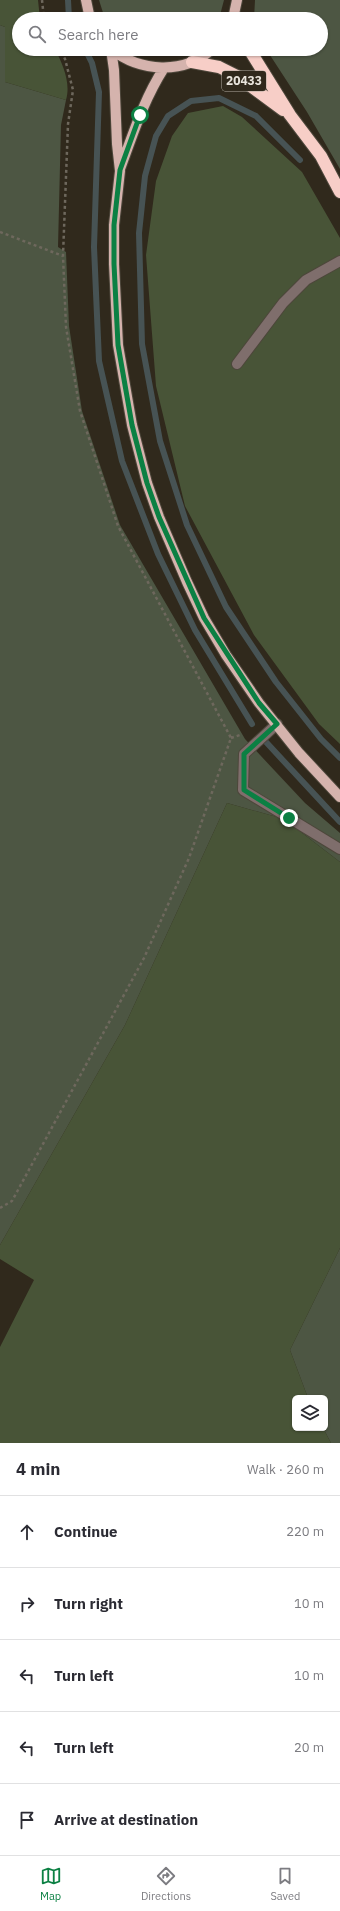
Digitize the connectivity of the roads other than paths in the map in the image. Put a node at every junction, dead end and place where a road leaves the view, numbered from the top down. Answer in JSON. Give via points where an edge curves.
{"nodes":[{"id":1,"x":86,"y":0,"type":"edge"},
{"id":2,"x":238,"y":0,"type":"edge"},
{"id":3,"x":89,"y":12,"type":"edge"},
{"id":4,"x":235,"y":12,"type":"edge"},
{"id":5,"x":112,"y":56,"type":"edge"},
{"id":6,"x":122,"y":56,"type":"edge"},
{"id":7,"x":201,"y":56,"type":"edge"},
{"id":8,"x":253,"y":56,"type":"edge"},
{"id":9,"x":192,"y":62,"type":"junction"},
{"id":10,"x":164,"y":68,"type":"junction"},
{"id":11,"x":290,"y":115,"type":"junction"},
{"id":12,"x":120,"y":170,"type":"junction"},
{"id":13,"x":340,"y":192,"type":"edge"},
{"id":14,"x":340,"y":262,"type":"edge"},
{"id":15,"x":237,"y":364,"type":"dead end"},
{"id":16,"x":277,"y":724,"type":"junction"},
{"id":17,"x":340,"y":797,"type":"edge"},
{"id":18,"x":340,"y":849,"type":"edge"}],
"edges":[{"from":1,"to":3,"type":"main road"},
{"from":2,"to":4,"type":"main road"},
{"from":5,"to":12,"type":"main road"},
{"from":6,"to":10,"type":"main road","via":[[148,67]]},
{"from":7,"to":9,"type":"main road"},
{"from":8,"to":11,"type":"highway","number":"20433"},
{"from":9,"to":10,"type":"main road"},
{"from":9,"to":11,"type":"highway","number":"20433","via":[[219,67],[237,76]]},
{"from":10,"to":12,"type":"main road","via":[[154,83],[140,115]]},
{"from":11,"to":13,"type":"highway","number":"20433","via":[[321,156]]},
{"from":12,"to":16,"type":"main road","via":[[114,225],[118,345],[132,425],[147,483],[159,517],[204,618],[259,703]]},
{"from":14,"to":15,"type":"lane","via":[[301,284],[283,303]]},
{"from":16,"to":17,"type":"main road","via":[[299,753]]},
{"from":16,"to":18,"type":"lane","via":[[244,754],[244,790]]}]}
